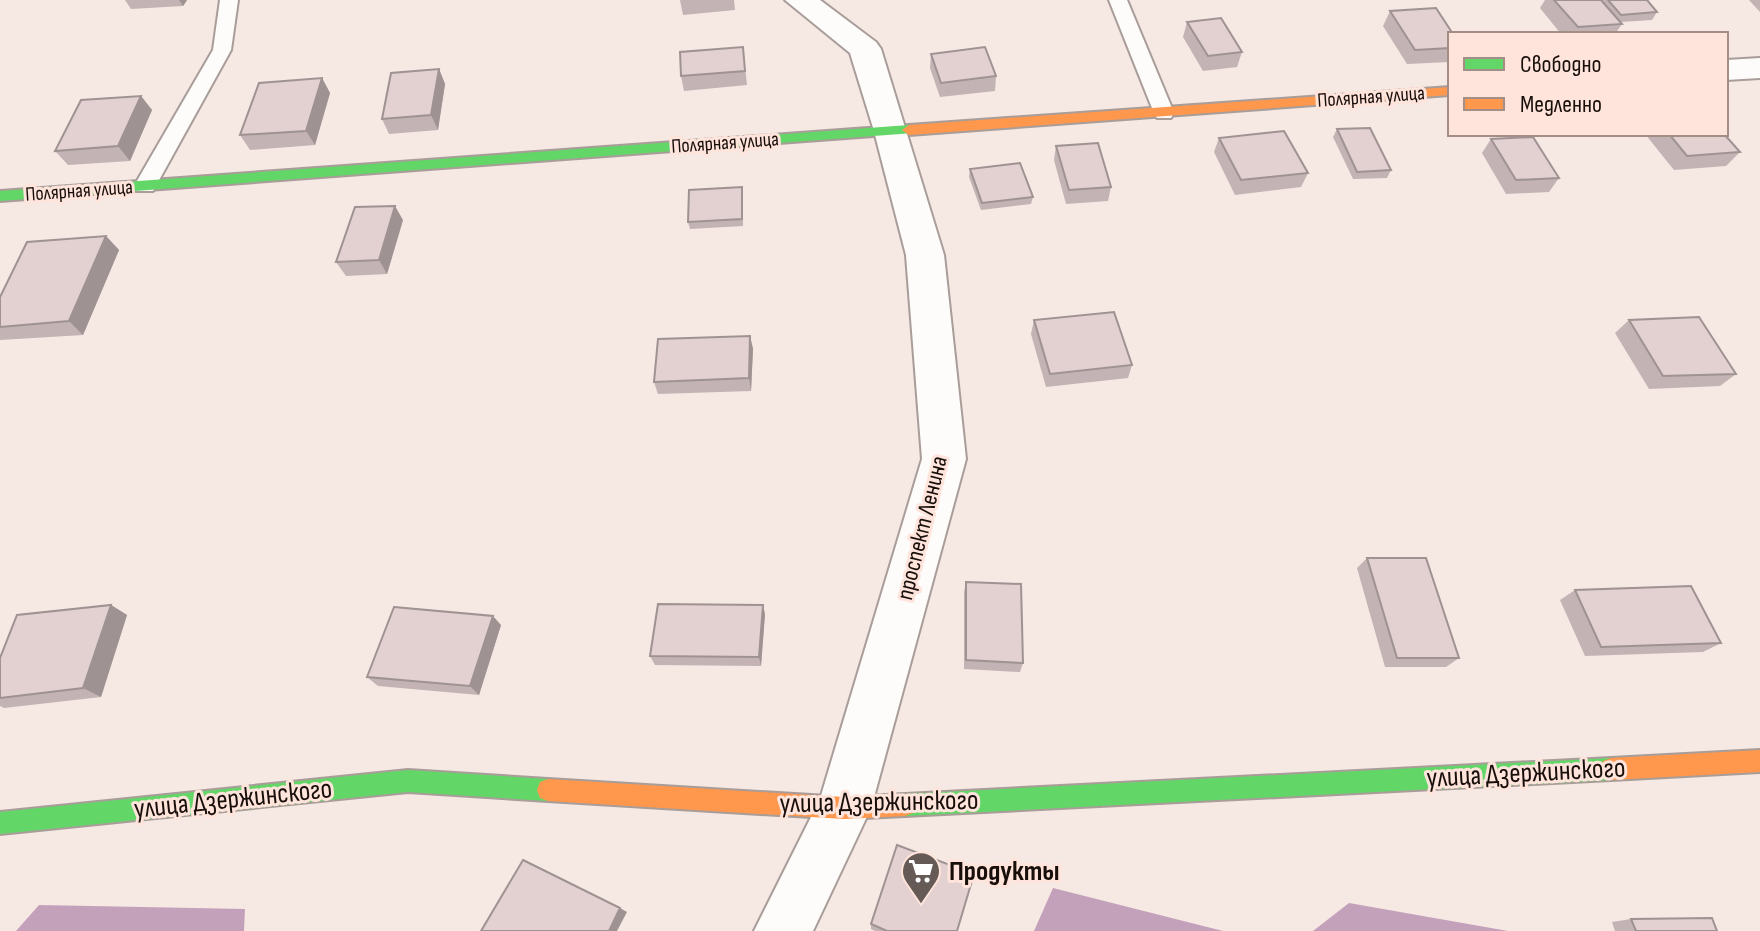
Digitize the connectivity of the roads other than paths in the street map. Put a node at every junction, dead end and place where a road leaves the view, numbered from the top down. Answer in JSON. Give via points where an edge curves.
{"nodes":[{"id":1,"x":229,"y":0,"type":"edge"},
{"id":2,"x":800,"y":0,"type":"edge"},
{"id":3,"x":1118,"y":0,"type":"edge"},
{"id":4,"x":1760,"y":68,"type":"edge"},
{"id":5,"x":1728,"y":70,"type":"edge"},
{"id":6,"x":1448,"y":91,"type":"edge"},
{"id":7,"x":1164,"y":113,"type":"junction"},
{"id":8,"x":891,"y":131,"type":"junction"},
{"id":9,"x":145,"y":186,"type":"junction"},
{"id":10,"x":0,"y":196,"type":"edge"},
{"id":11,"x":1760,"y":761,"type":"edge"},
{"id":12,"x":844,"y":808,"type":"junction"},
{"id":13,"x":0,"y":823,"type":"edge"},
{"id":14,"x":783,"y":931,"type":"edge"}],
"edges":[{"from":1,"to":9,"type":"lane","via":[[222,50]]},
{"from":2,"to":8,"type":"street","name":"проспект Ленина","via":[[865,49]]},
{"from":3,"to":7,"type":"lane"},
{"from":4,"to":5,"type":"street"},
{"from":6,"to":7,"type":"street","name":"Полярная улица"},
{"from":7,"to":8,"type":"street","name":"Полярная улица"},
{"from":8,"to":9,"type":"street","name":"Полярная улица"},
{"from":8,"to":12,"type":"street","name":"проспект Ленина","via":[[925,255],[944,459]]},
{"from":9,"to":10,"type":"street","name":"Полярная улица"},
{"from":11,"to":12,"type":"street","name":"улица Дзержинского"},
{"from":12,"to":13,"type":"street","name":"улица Дзержинского","via":[[408,781]]},
{"from":12,"to":14,"type":"street","name":"проспект Ленина"}]}
